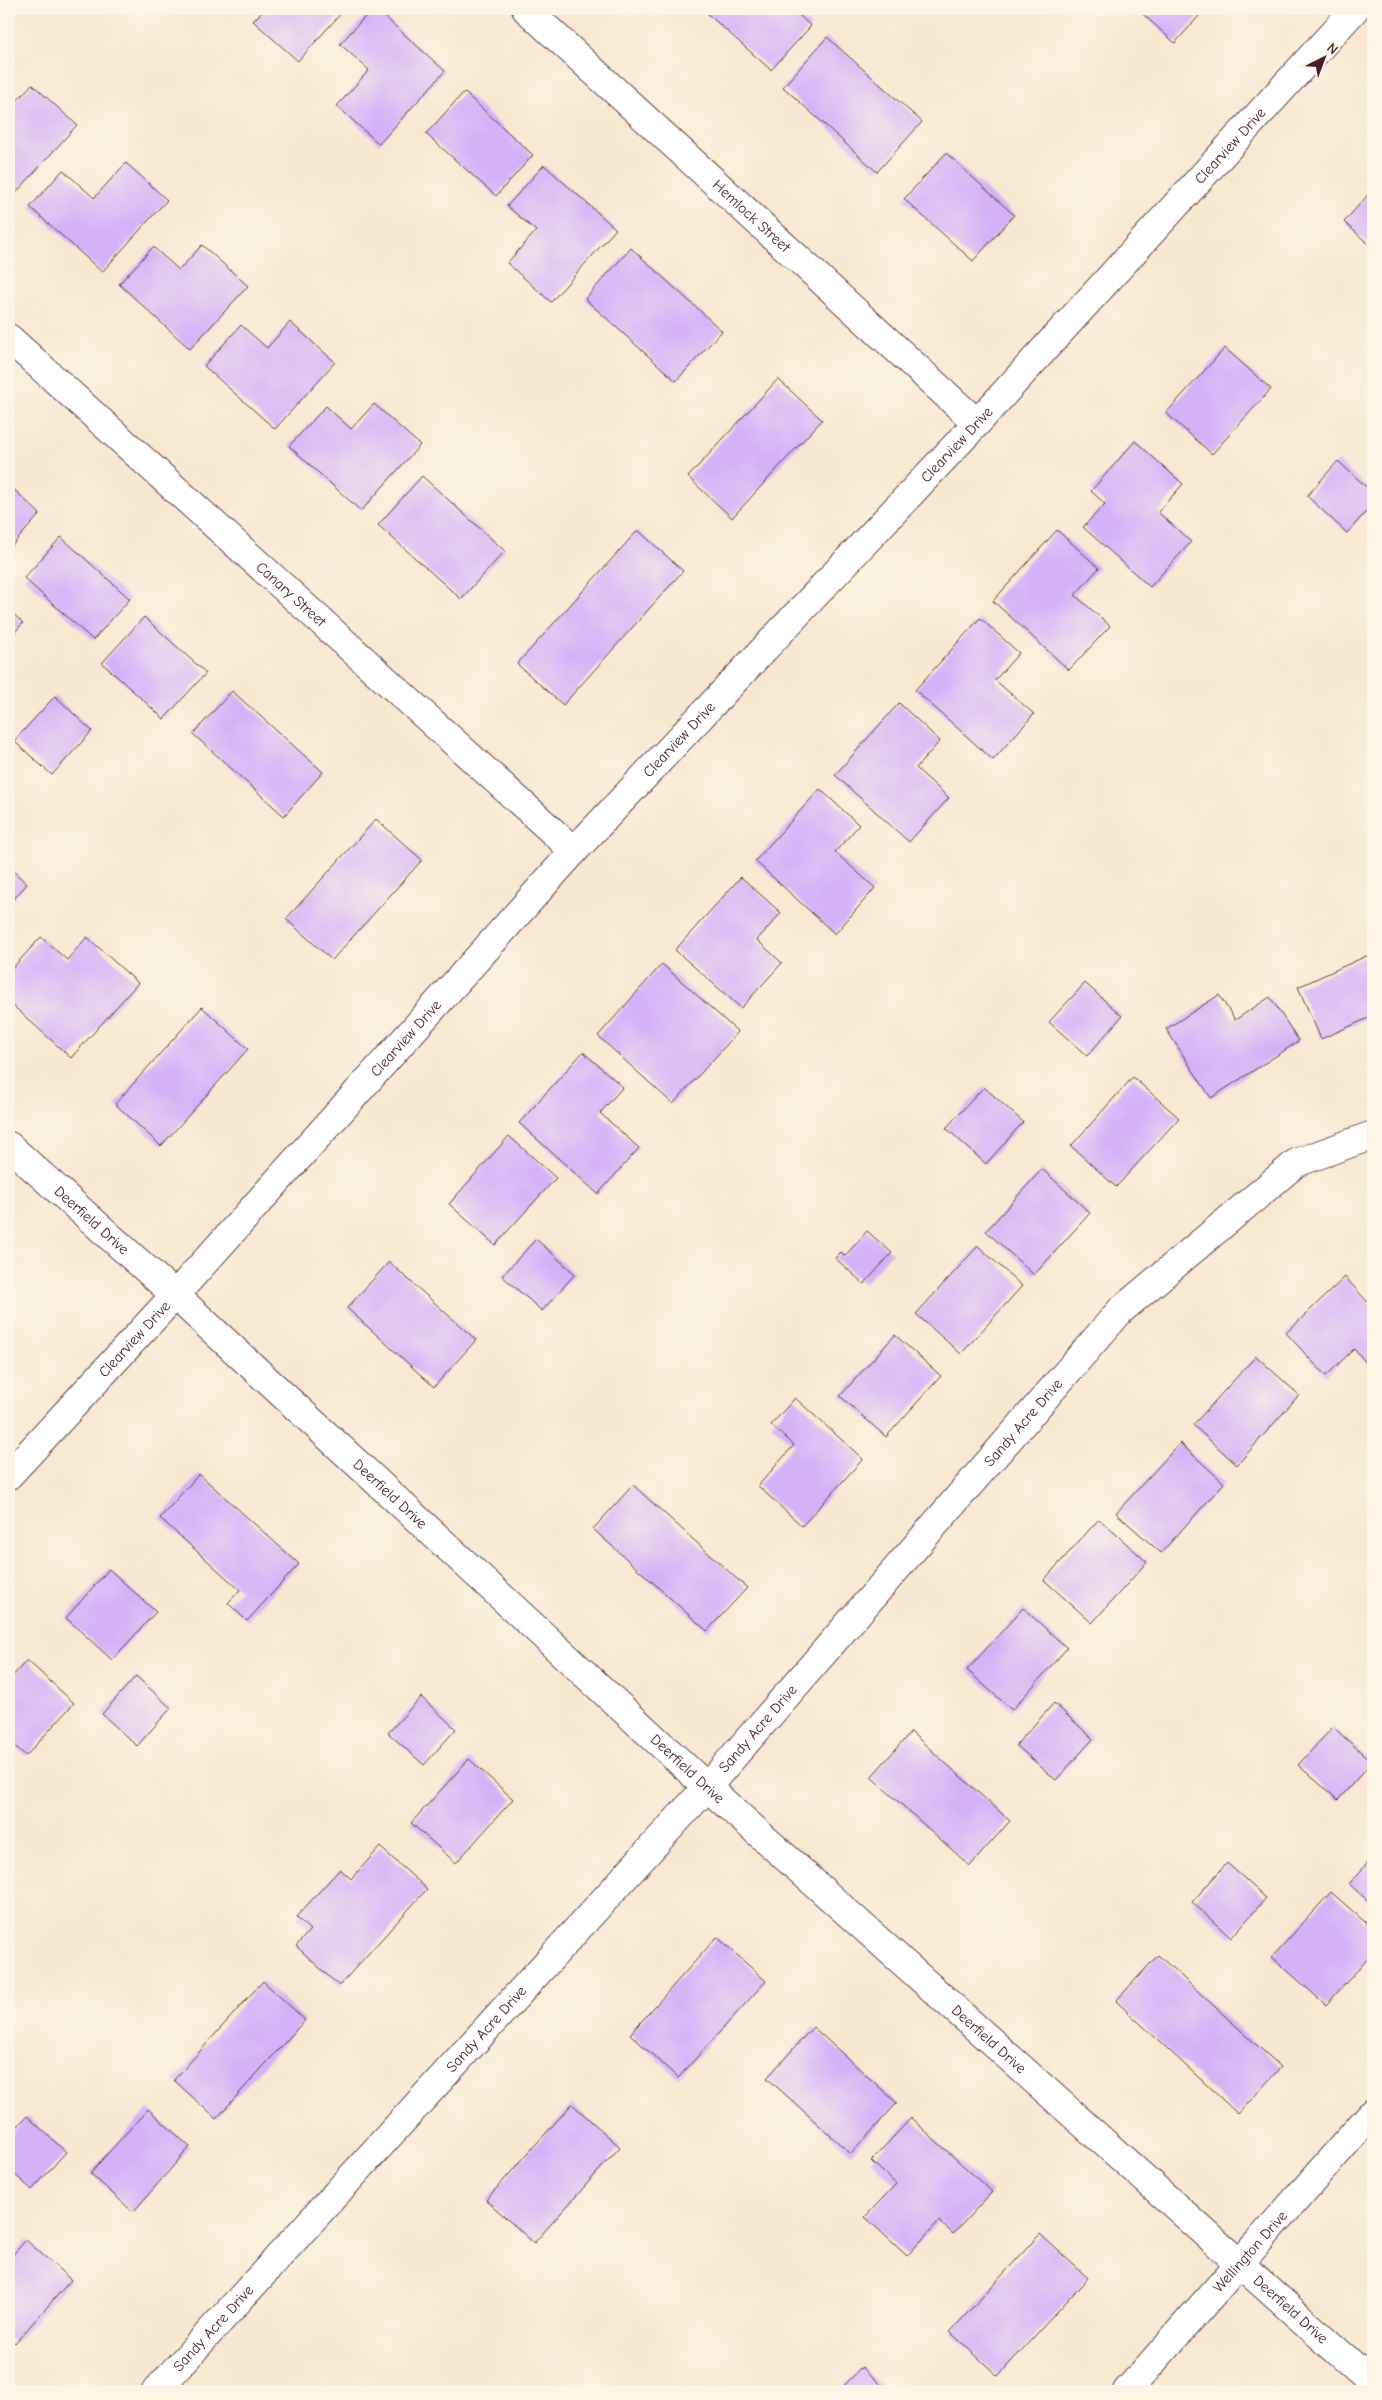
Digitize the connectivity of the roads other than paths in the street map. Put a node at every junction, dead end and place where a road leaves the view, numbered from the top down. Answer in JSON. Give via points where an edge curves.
{"nodes":[{"id":1,"x":526,"y":9,"type":"edge"},
{"id":2,"x":1355,"y":9,"type":"edge"},
{"id":3,"x":9,"y":338,"type":"edge"},
{"id":4,"x":977,"y":423,"type":"junction"},
{"id":5,"x":574,"y":851,"type":"junction"},
{"id":6,"x":1373,"y":1135,"type":"edge"},
{"id":7,"x":9,"y":1146,"type":"edge"},
{"id":8,"x":175,"y":1295,"type":"junction"},
{"id":9,"x":9,"y":1475,"type":"edge"},
{"id":10,"x":707,"y":1787,"type":"junction"},
{"id":11,"x":1373,"y":2112,"type":"edge"},
{"id":12,"x":1240,"y":2262,"type":"junction"},
{"id":13,"x":1373,"y":2383,"type":"edge"},
{"id":14,"x":156,"y":2391,"type":"edge"},
{"id":15,"x":1127,"y":2391,"type":"edge"}],
"edges":[{"from":1,"to":4,"type":"street","name":"Hemlock Street"},
{"from":2,"to":4,"type":"street","name":"Clearview Drive"},
{"from":3,"to":5,"type":"street","name":"Canary Street"},
{"from":4,"to":5,"type":"street","name":"Clearview Drive"},
{"from":5,"to":8,"type":"street","name":"Clearview Drive"},
{"from":6,"to":10,"type":"street","name":"Sandy Acre Drive","via":[[1296,1163],[1120,1311]]},
{"from":7,"to":8,"type":"street","name":"Deerfield Drive"},
{"from":8,"to":9,"type":"street","name":"Clearview Drive"},
{"from":8,"to":10,"type":"street","name":"Deerfield Drive"},
{"from":10,"to":12,"type":"street","name":"Deerfield Drive"},
{"from":10,"to":14,"type":"street","name":"Sandy Acre Drive"},
{"from":11,"to":12,"type":"street","name":"Wellington Drive"},
{"from":12,"to":13,"type":"street","name":"Deerfield Drive"},
{"from":12,"to":15,"type":"street","name":"Wellington Drive"}]}
